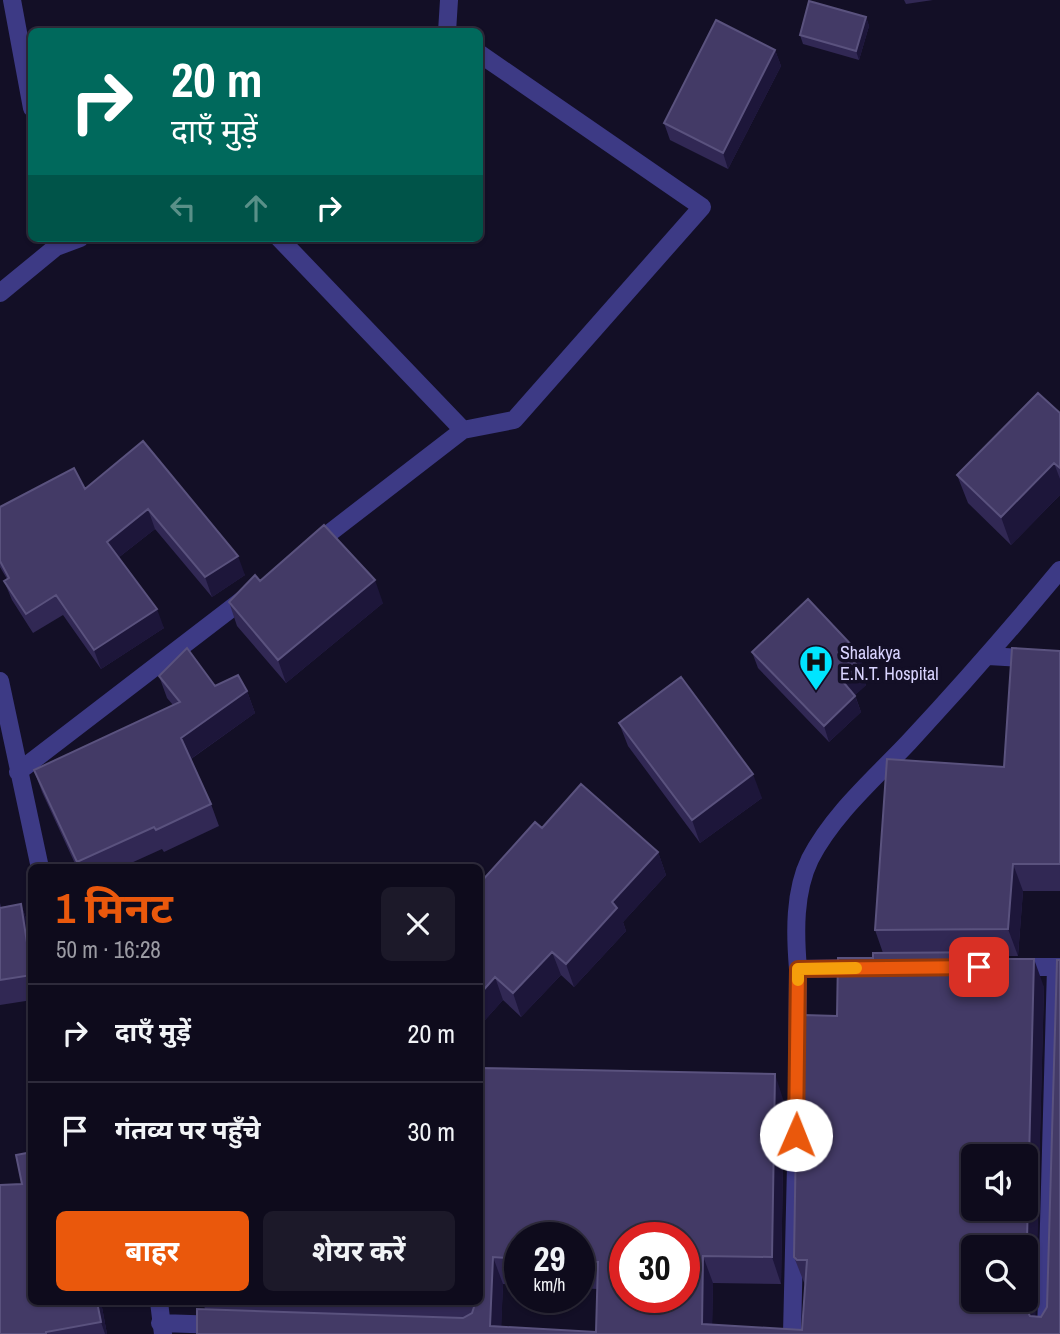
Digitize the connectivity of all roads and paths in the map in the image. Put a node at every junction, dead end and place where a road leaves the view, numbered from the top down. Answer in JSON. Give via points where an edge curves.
{"nodes":[{"id":1,"x":12,"y":0,"type":"edge"},
{"id":2,"x":449,"y":0,"type":"edge"},
{"id":3,"x":447,"y":28,"type":"edge"},
{"id":4,"x":483,"y":56,"type":"edge"},
{"id":5,"x":28,"y":86,"type":"edge"},
{"id":6,"x":283,"y":242,"type":"edge"},
{"id":7,"x":55,"y":243,"type":"edge"},
{"id":8,"x":0,"y":293,"type":"edge"},
{"id":9,"x":463,"y":430,"type":"junction"},
{"id":10,"x":300,"y":555,"type":"edge"},
{"id":11,"x":1060,"y":570,"type":"edge"},
{"id":12,"x":268,"y":580,"type":"edge"},
{"id":13,"x":988,"y":656,"type":"junction"},
{"id":14,"x":1060,"y":660,"type":"edge"},
{"id":15,"x":0,"y":681,"type":"edge"},
{"id":16,"x":18,"y":772,"type":"junction"},
{"id":17,"x":39,"y":864,"type":"edge"},
{"id":18,"x":1002,"y":967,"type":"edge"},
{"id":19,"x":1058,"y":967,"type":"edge"},
{"id":20,"x":880,"y":968,"type":"edge"},
{"id":21,"x":798,"y":969,"type":"junction"},
{"id":22,"x":159,"y":1305,"type":"edge"},
{"id":23,"x":242,"y":1326,"type":"edge"},
{"id":24,"x":162,"y":1329,"type":"edge"},
{"id":25,"x":792,"y":1334,"type":"edge"},
{"id":26,"x":1046,"y":1334,"type":"edge"}],
"edges":[{"from":1,"to":5,"type":"street"},
{"from":2,"to":3,"type":"street"},
{"from":4,"to":9,"type":"street","via":[[702,207],[514,421]]},
{"from":6,"to":9,"type":"street"},
{"from":7,"to":8,"type":"street"},
{"from":9,"to":10,"type":"street"},
{"from":11,"to":13,"type":"street"},
{"from":12,"to":16,"type":"street"},
{"from":13,"to":14,"type":"street"},
{"from":13,"to":21,"type":"street","via":[[831,826],[809,861],[795,937]]},
{"from":15,"to":16,"type":"street"},
{"from":16,"to":17,"type":"street"},
{"from":18,"to":19,"type":"street"},
{"from":19,"to":26,"type":"street"},
{"from":20,"to":21,"type":"street"},
{"from":21,"to":25,"type":"street","via":[[790,1086]]},
{"from":22,"to":24,"type":"street"},
{"from":23,"to":24,"type":"street"}]}
